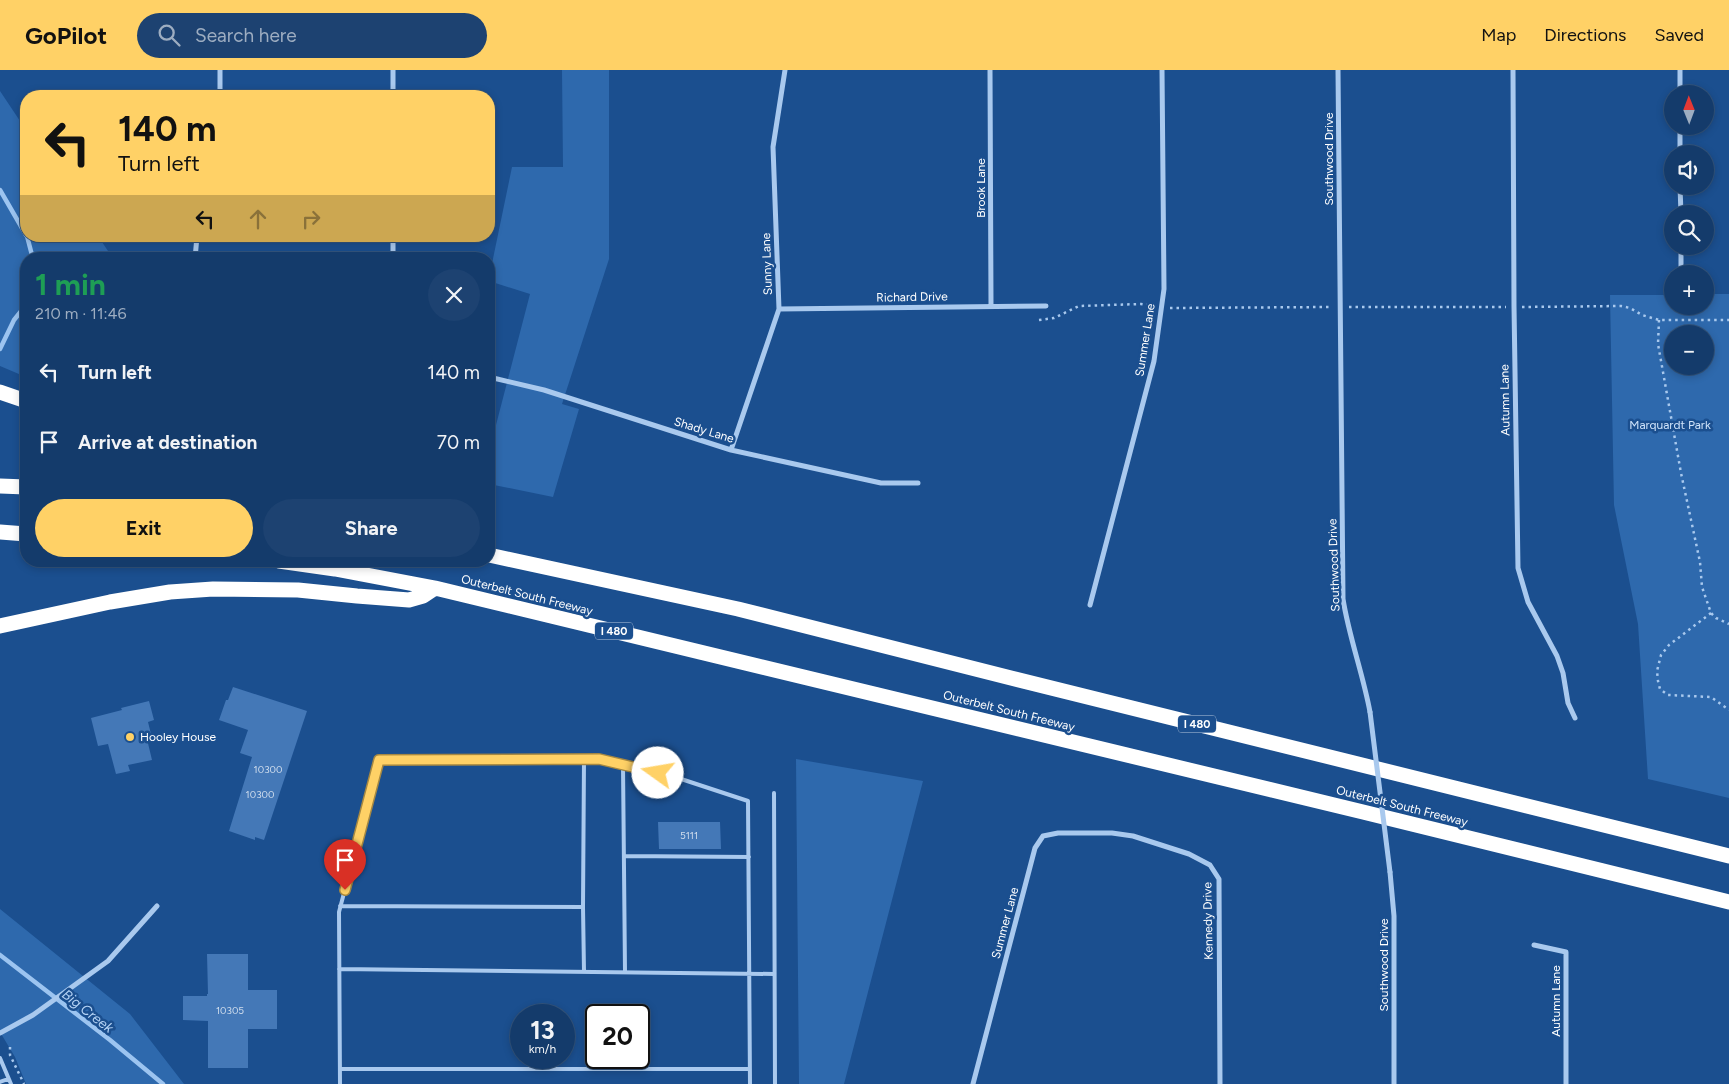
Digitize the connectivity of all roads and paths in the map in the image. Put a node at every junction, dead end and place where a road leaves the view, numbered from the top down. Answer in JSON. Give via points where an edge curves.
{"nodes":[{"id":1,"x":220,"y":70,"type":"edge"},
{"id":2,"x":393,"y":70,"type":"edge"},
{"id":3,"x":785,"y":70,"type":"edge"},
{"id":4,"x":990,"y":70,"type":"edge"},
{"id":5,"x":1162,"y":70,"type":"edge"},
{"id":6,"x":1338,"y":70,"type":"edge"},
{"id":7,"x":1513,"y":70,"type":"edge"},
{"id":8,"x":1680,"y":70,"type":"edge"},
{"id":9,"x":1680,"y":85,"type":"edge"},
{"id":10,"x":220,"y":90,"type":"edge"},
{"id":11,"x":393,"y":90,"type":"edge"},
{"id":12,"x":992,"y":305,"type":"junction"},
{"id":13,"x":1046,"y":306,"type":"dead end"},
{"id":14,"x":1151,"y":306,"type":"dead end"},
{"id":15,"x":1328,"y":307,"type":"dead end"},
{"id":16,"x":1354,"y":307,"type":"dead end"},
{"id":17,"x":1503,"y":307,"type":"dead end"},
{"id":18,"x":1529,"y":307,"type":"dead end"},
{"id":19,"x":778,"y":309,"type":"junction"},
{"id":20,"x":1176,"y":309,"type":"dead end"},
{"id":21,"x":1039,"y":320,"type":"dead end"},
{"id":22,"x":1659,"y":320,"type":"junction"},
{"id":23,"x":1729,"y":320,"type":"edge"},
{"id":24,"x":495,"y":378,"type":"edge"},
{"id":25,"x":0,"y":392,"type":"edge"},
{"id":26,"x":20,"y":399,"type":"edge"},
{"id":27,"x":731,"y":450,"type":"junction"},
{"id":28,"x":918,"y":483,"type":"dead end"},
{"id":29,"x":0,"y":486,"type":"edge"},
{"id":30,"x":20,"y":487,"type":"edge"},
{"id":31,"x":0,"y":532,"type":"edge"},
{"id":32,"x":20,"y":534,"type":"edge"},
{"id":33,"x":495,"y":557,"type":"edge"},
{"id":34,"x":317,"y":567,"type":"edge"},
{"id":35,"x":435,"y":588,"type":"junction"},
{"id":36,"x":1090,"y":605,"type":"dead end"},
{"id":37,"x":1711,"y":613,"type":"junction"},
{"id":38,"x":1729,"y":624,"type":"edge"},
{"id":39,"x":0,"y":626,"type":"edge"},
{"id":40,"x":1729,"y":710,"type":"edge"},
{"id":41,"x":1576,"y":718,"type":"dead end"},
{"id":42,"x":584,"y":759,"type":"junction"},
{"id":43,"x":623,"y":765,"type":"junction"},
{"id":44,"x":774,"y":793,"type":"dead end"},
{"id":45,"x":1112,"y":832,"type":"joint"},
{"id":46,"x":624,"y":856,"type":"junction"},
{"id":47,"x":1729,"y":856,"type":"edge"},
{"id":48,"x":749,"y":857,"type":"junction"},
{"id":49,"x":1729,"y":902,"type":"edge"},
{"id":50,"x":157,"y":906,"type":"dead end"},
{"id":51,"x":340,"y":906,"type":"junction"},
{"id":52,"x":583,"y":907,"type":"junction"},
{"id":53,"x":1534,"y":945,"type":"dead end"},
{"id":54,"x":339,"y":969,"type":"junction"},
{"id":55,"x":584,"y":972,"type":"junction"},
{"id":56,"x":625,"y":972,"type":"junction"},
{"id":57,"x":750,"y":973,"type":"junction"},
{"id":58,"x":774,"y":974,"type":"junction"},
{"id":59,"x":0,"y":1033,"type":"edge"},
{"id":60,"x":10,"y":1047,"type":"dead end"},
{"id":61,"x":0,"y":1058,"type":"edge"},
{"id":62,"x":340,"y":1069,"type":"junction"},
{"id":63,"x":750,"y":1069,"type":"junction"},
{"id":64,"x":8,"y":1080,"type":"junction"},
{"id":65,"x":0,"y":1082,"type":"edge"},
{"id":66,"x":11,"y":1084,"type":"edge"},
{"id":67,"x":24,"y":1084,"type":"edge"},
{"id":68,"x":340,"y":1084,"type":"edge"},
{"id":69,"x":750,"y":1084,"type":"edge"},
{"id":70,"x":775,"y":1084,"type":"edge"},
{"id":71,"x":973,"y":1084,"type":"edge"},
{"id":72,"x":1220,"y":1084,"type":"edge"},
{"id":73,"x":1394,"y":1084,"type":"edge"},
{"id":74,"x":1566,"y":1084,"type":"edge"}],
"edges":[{"from":1,"to":10,"type":"street"},
{"from":2,"to":11,"type":"street"},
{"from":3,"to":19,"type":"street","name":"Sunny Lane","via":[[773,147]]},
{"from":4,"to":12,"type":"street","name":"Brook Lane"},
{"from":5,"to":36,"type":"street","name":"Summer Lane","via":[[1164,289],[1154,361]]},
{"from":6,"to":73,"type":"street","name":"Southwood Drive","bridge":true,"via":[[1343,599],[1370,712],[1390,872],[1394,916]]},
{"from":7,"to":41,"type":"street","name":"Autumn Lane","via":[[1518,568],[1528,602],[1558,656],[1568,703]]},
{"from":8,"to":9,"type":"street"},
{"from":12,"to":13,"type":"street","name":"Richard Drive"},
{"from":12,"to":19,"type":"street","name":"Richard Drive"},
{"from":14,"to":21,"type":"path","via":[[1079,306],[1054,318]]},
{"from":15,"to":20,"type":"path"},
{"from":16,"to":17,"type":"path"},
{"from":18,"to":22,"type":"path","via":[[1621,306]]},
{"from":19,"to":27,"type":"street","name":"Sunny Lane"},
{"from":22,"to":23,"type":"path"},
{"from":22,"to":37,"type":"path","via":[[1658,344],[1702,587]]},
{"from":24,"to":27,"type":"street","name":"Shady Lane","via":[[544,390]]},
{"from":25,"to":26,"type":"highway"},
{"from":27,"to":28,"type":"street","name":"Shady Lane","via":[[881,483]]},
{"from":29,"to":30,"type":"highway"},
{"from":31,"to":32,"type":"highway"},
{"from":33,"to":47,"type":"highway","number":"I 480","via":[[738,609]]},
{"from":34,"to":35,"type":"highway","name":"Outerbelt South Freeway","number":"I 480"},
{"from":35,"to":39,"type":"highway","via":[[409,600],[260,588],[170,592]]},
{"from":35,"to":49,"type":"highway","name":"Outerbelt South Freeway","number":"I 480"},
{"from":37,"to":38,"type":"path"},
{"from":37,"to":40,"type":"path","via":[[1669,645],[1661,655],[1658,681],[1660,689],[1668,695],[1711,697]]},
{"from":42,"to":43,"type":"lane"},
{"from":42,"to":51,"type":"lane","via":[[379,760]]},
{"from":42,"to":52,"type":"lane"},
{"from":43,"to":46,"type":"lane"},
{"from":43,"to":48,"type":"lane","via":[[675,777],[748,801]]},
{"from":44,"to":58,"type":"lane"},
{"from":45,"to":71,"type":"street","name":"Summer Lane","via":[[1043,836],[1035,848]]},
{"from":45,"to":72,"type":"street","name":"Kennedy Drive","via":[[1189,854],[1210,865],[1219,879]]},
{"from":46,"to":48,"type":"lane"},
{"from":46,"to":56,"type":"lane"},
{"from":48,"to":57,"type":"lane"},
{"from":50,"to":59,"type":"street","via":[[108,961]]},
{"from":51,"to":52,"type":"lane"},
{"from":51,"to":54,"type":"lane"},
{"from":52,"to":55,"type":"lane"},
{"from":53,"to":74,"type":"street","name":"Autumn Lane","via":[[1566,952]]},
{"from":54,"to":55,"type":"lane"},
{"from":54,"to":62,"type":"lane"},
{"from":55,"to":56,"type":"lane"},
{"from":56,"to":57,"type":"lane"},
{"from":57,"to":58,"type":"lane"},
{"from":57,"to":63,"type":"lane"},
{"from":58,"to":70,"type":"lane"},
{"from":60,"to":67,"type":"path","via":[[10,1055]]},
{"from":61,"to":64,"type":"lane"},
{"from":62,"to":63,"type":"lane"},
{"from":62,"to":68,"type":"lane"},
{"from":63,"to":69,"type":"lane"},
{"from":64,"to":65,"type":"lane"},
{"from":64,"to":66,"type":"lane"}]}
